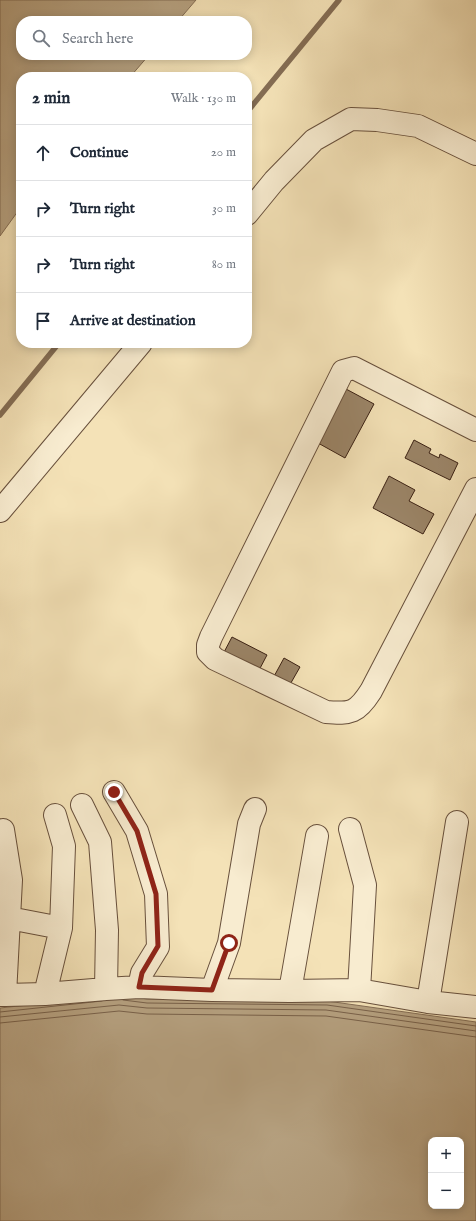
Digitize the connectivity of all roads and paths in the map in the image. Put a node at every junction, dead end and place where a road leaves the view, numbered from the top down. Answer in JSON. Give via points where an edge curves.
{"nodes":[{"id":1,"x":476,"y":154,"type":"edge"},
{"id":2,"x":252,"y":208,"type":"edge"},
{"id":3,"x":137,"y":348,"type":"edge"},
{"id":4,"x":476,"y":430,"type":"edge"},
{"id":5,"x":476,"y":489,"type":"edge"},
{"id":6,"x":0,"y":512,"type":"edge"},
{"id":7,"x":114,"y":792,"type":"dead end"},
{"id":8,"x":82,"y":805,"type":"dead end"},
{"id":9,"x":255,"y":809,"type":"dead end"},
{"id":10,"x":55,"y":815,"type":"dead end"},
{"id":11,"x":457,"y":822,"type":"dead end"},
{"id":12,"x":350,"y":829,"type":"dead end"},
{"id":13,"x":3,"y":830,"type":"dead end"},
{"id":14,"x":317,"y":836,"type":"dead end"},
{"id":15,"x":9,"y":918,"type":"junction"},
{"id":16,"x":61,"y":928,"type":"junction"},
{"id":17,"x":139,"y":987,"type":"junction"},
{"id":18,"x":106,"y":989,"type":"junction"},
{"id":19,"x":212,"y":990,"type":"junction"},
{"id":20,"x":359,"y":990,"type":"junction"},
{"id":21,"x":290,"y":991,"type":"junction"},
{"id":22,"x":45,"y":994,"type":"junction"},
{"id":23,"x":2,"y":995,"type":"edge"},
{"id":24,"x":428,"y":1002,"type":"junction"},
{"id":25,"x":476,"y":1007,"type":"edge"}],
"edges":[{"from":1,"to":2,"type":"street","via":[[418,126],[351,119],[314,140]]},
{"from":3,"to":6,"type":"street"},
{"from":4,"to":5,"type":"street","via":[[354,368],[343,371],[211,636],[208,652],[215,659],[326,712],[345,713],[361,707]]},
{"from":7,"to":17,"type":"street","via":[[137,831],[156,894],[158,946],[142,973]]},
{"from":8,"to":18,"type":"street","via":[[100,842],[107,930]]},
{"from":9,"to":19,"type":"street","via":[[249,824],[229,943]]},
{"from":10,"to":16,"type":"street","via":[[64,846]]},
{"from":11,"to":24,"type":"street"},
{"from":12,"to":20,"type":"street","via":[[365,885]]},
{"from":13,"to":15,"type":"street","via":[[11,880]]},
{"from":14,"to":21,"type":"street"},
{"from":15,"to":16,"type":"street"},
{"from":15,"to":23,"type":"street"},
{"from":16,"to":22,"type":"street"},
{"from":17,"to":18,"type":"street"},
{"from":17,"to":19,"type":"street"},
{"from":18,"to":22,"type":"street"},
{"from":19,"to":21,"type":"street"},
{"from":20,"to":21,"type":"street"},
{"from":20,"to":24,"type":"street"},
{"from":22,"to":23,"type":"street"},
{"from":24,"to":25,"type":"street"}]}
